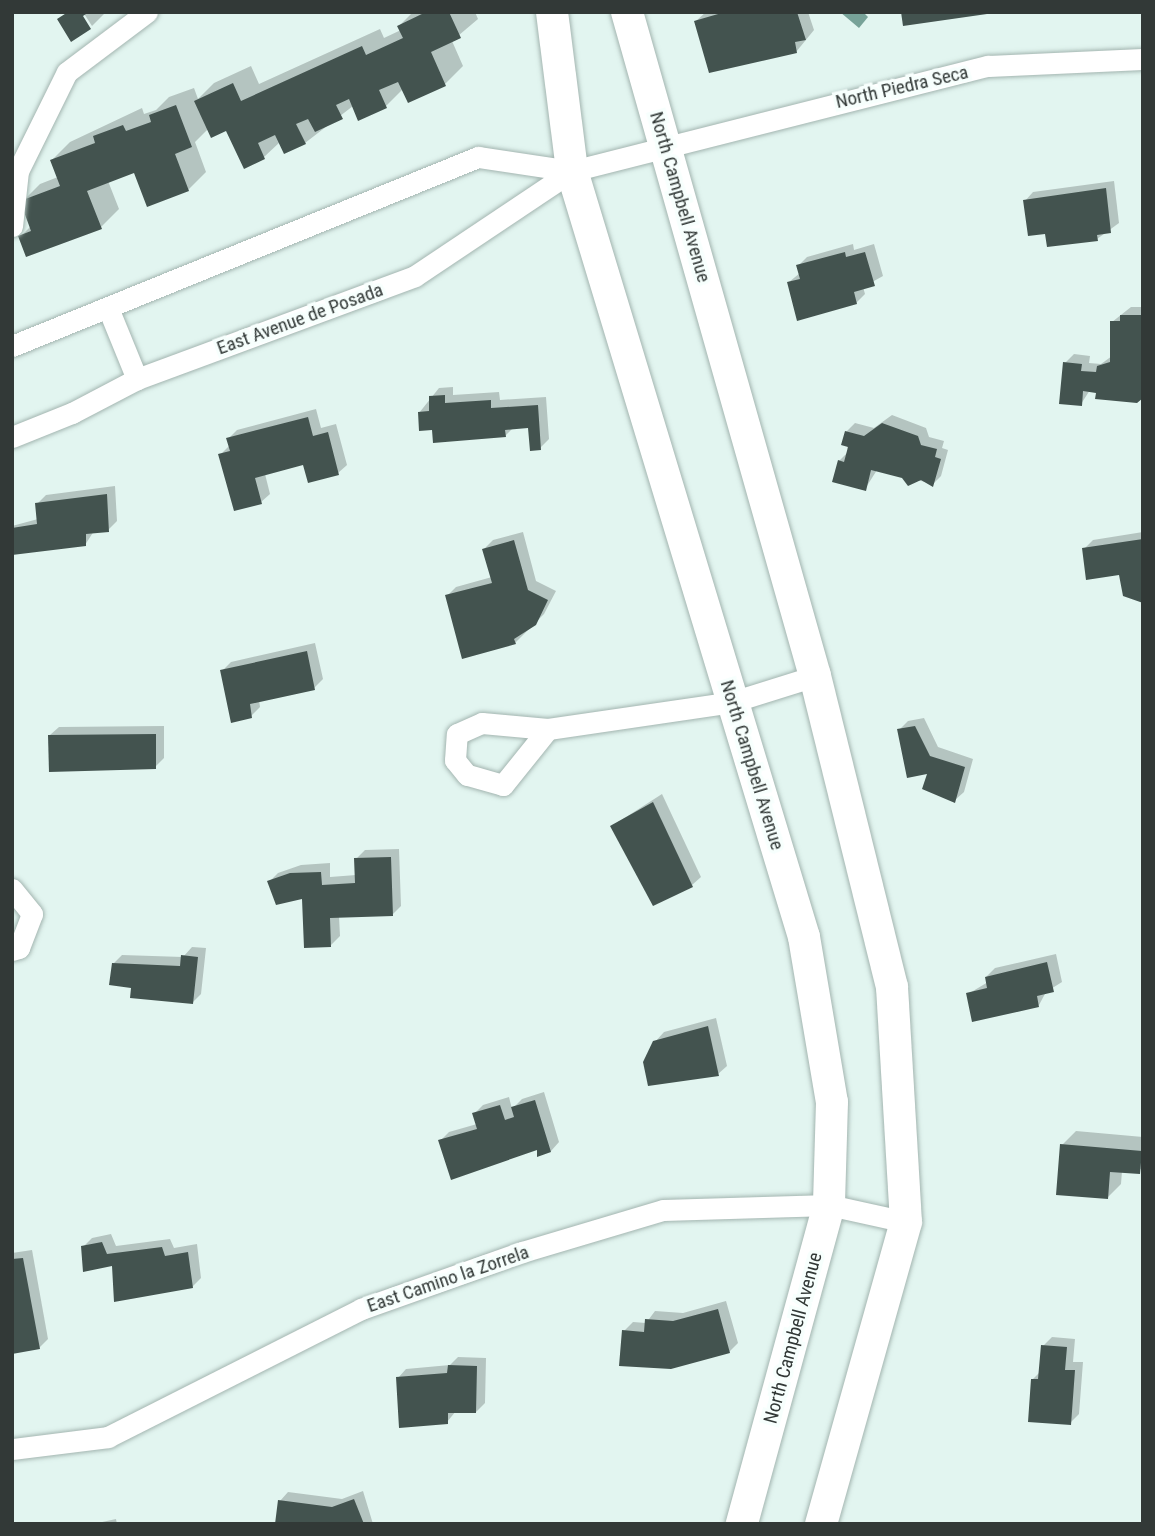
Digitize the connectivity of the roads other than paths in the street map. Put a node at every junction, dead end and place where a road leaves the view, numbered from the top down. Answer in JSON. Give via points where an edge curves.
{"nodes":[{"id":1,"x":147,"y":12,"type":"edge"},
{"id":2,"x":552,"y":12,"type":"edge"},
{"id":3,"x":627,"y":12,"type":"edge"},
{"id":4,"x":1143,"y":59,"type":"edge"},
{"id":5,"x":665,"y":145,"type":"junction"},
{"id":6,"x":572,"y":171,"type":"junction"},
{"id":7,"x":12,"y":226,"type":"edge"},
{"id":8,"x":108,"y":307,"type":"junction"},
{"id":9,"x":12,"y":346,"type":"edge"},
{"id":10,"x":136,"y":379,"type":"junction"},
{"id":11,"x":12,"y":437,"type":"edge"},
{"id":12,"x":815,"y":676,"type":"junction"},
{"id":13,"x":732,"y":702,"type":"junction"},
{"id":14,"x":548,"y":729,"type":"dead end"},
{"id":15,"x":12,"y":889,"type":"edge"},
{"id":16,"x":12,"y":950,"type":"edge"},
{"id":17,"x":829,"y":1205,"type":"junction"},
{"id":18,"x":906,"y":1222,"type":"junction"},
{"id":19,"x":12,"y":1449,"type":"edge"},
{"id":20,"x":742,"y":1524,"type":"edge"},
{"id":21,"x":821,"y":1524,"type":"edge"}],
"edges":[{"from":1,"to":7,"type":"street","via":[[67,72],[18,171]]},
{"from":2,"to":6,"type":"main road","name":"North Campbell Avenue"},
{"from":3,"to":5,"type":"main road","name":"North Campbell Avenue"},
{"from":4,"to":5,"type":"street","name":"North Piedra Seca","via":[[988,66]]},
{"from":5,"to":6,"type":"street","name":"East Avenue de Posada"},
{"from":5,"to":12,"type":"main road","name":"North Campbell Avenue"},
{"from":6,"to":8,"type":"street","name":"East Avenue de Posada","via":[[478,157]]},
{"from":6,"to":10,"type":"street","name":"East Avenue de Posada","via":[[415,276]]},
{"from":6,"to":13,"type":"main road","name":"North Campbell Avenue"},
{"from":8,"to":9,"type":"street","name":"East Avenue de Posada"},
{"from":8,"to":10,"type":"street"},
{"from":10,"to":11,"type":"street","name":"East Avenue de Posada","via":[[72,413]]},
{"from":12,"to":13,"type":"street"},
{"from":12,"to":18,"type":"main road","name":"North Campbell Avenue","via":[[892,987]]},
{"from":13,"to":14,"type":"street"},
{"from":13,"to":17,"type":"main road","name":"North Campbell Avenue","via":[[804,937],[832,1102]]},
{"from":15,"to":16,"type":"street","via":[[32,914],[19,948]]},
{"from":17,"to":18,"type":"street","name":"East Camino la Zorrela"},
{"from":17,"to":19,"type":"street","name":"East Camino la Zorrela","via":[[698,1205],[650,1214],[522,1252],[361,1309],[108,1437]]},
{"from":17,"to":20,"type":"main road","name":"North Campbell Avenue"},
{"from":18,"to":21,"type":"main road","name":"North Campbell Avenue"}]}
